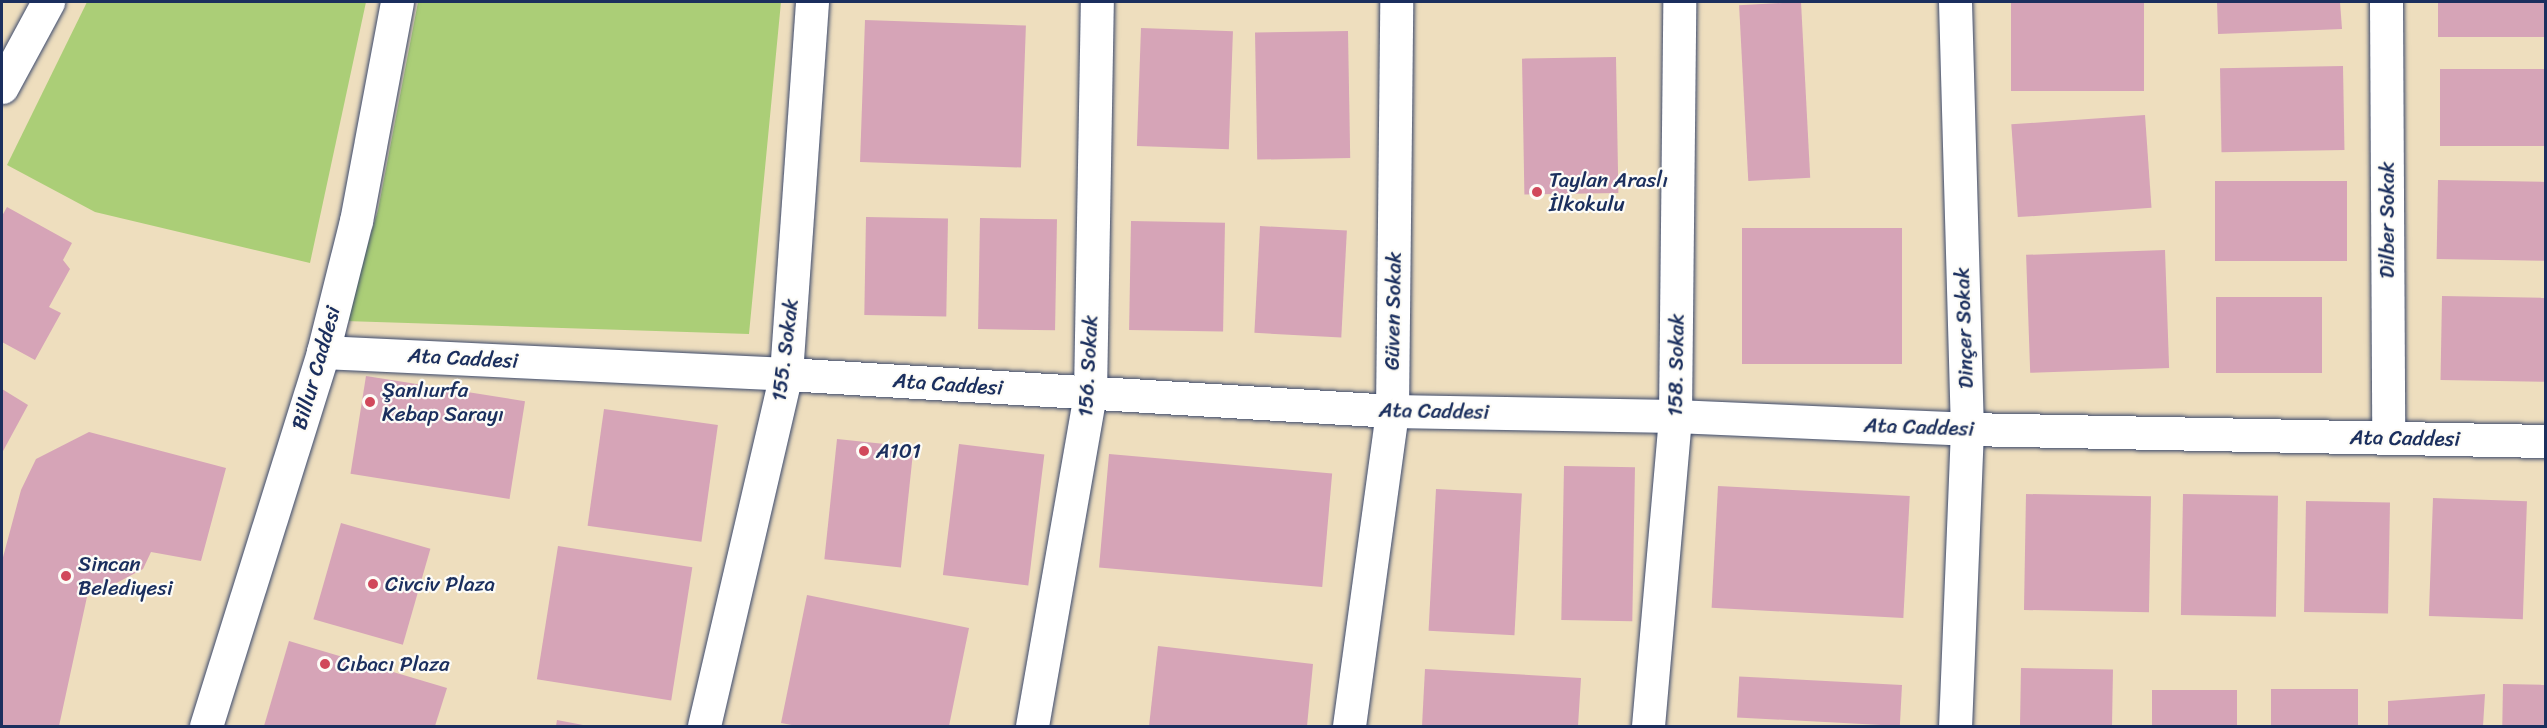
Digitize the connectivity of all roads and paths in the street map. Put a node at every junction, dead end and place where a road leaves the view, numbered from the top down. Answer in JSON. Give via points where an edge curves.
{"nodes":[{"id":1,"x":48,"y":2,"type":"edge"},
{"id":2,"x":397,"y":2,"type":"edge"},
{"id":3,"x":812,"y":2,"type":"edge"},
{"id":4,"x":1097,"y":2,"type":"edge"},
{"id":5,"x":1396,"y":2,"type":"edge"},
{"id":6,"x":1679,"y":2,"type":"edge"},
{"id":7,"x":1955,"y":2,"type":"edge"},
{"id":8,"x":2386,"y":2,"type":"edge"},
{"id":9,"x":2,"y":87,"type":"edge"},
{"id":10,"x":323,"y":352,"type":"junction"},
{"id":11,"x":786,"y":374,"type":"junction"},
{"id":12,"x":1090,"y":394,"type":"junction"},
{"id":13,"x":1392,"y":411,"type":"junction"},
{"id":14,"x":1676,"y":416,"type":"junction"},
{"id":15,"x":1967,"y":429,"type":"junction"},
{"id":16,"x":2388,"y":438,"type":"junction"},
{"id":17,"x":2546,"y":441,"type":"edge"},
{"id":18,"x":206,"y":726,"type":"edge"},
{"id":19,"x":704,"y":726,"type":"edge"},
{"id":20,"x":1032,"y":726,"type":"edge"},
{"id":21,"x":1349,"y":726,"type":"edge"},
{"id":22,"x":1648,"y":726,"type":"edge"},
{"id":23,"x":1955,"y":726,"type":"edge"}],
"edges":[{"from":1,"to":9,"type":"street"},
{"from":2,"to":10,"type":"street","name":"Billur Caddesi","via":[[356,221]]},
{"from":3,"to":11,"type":"street","name":"155. Sokak"},
{"from":4,"to":12,"type":"street","name":"156. Sokak"},
{"from":5,"to":13,"type":"street","name":"Güven Sokak"},
{"from":6,"to":14,"type":"street","name":"158. Sokak"},
{"from":7,"to":15,"type":"street","name":"Dinçer Sokak"},
{"from":8,"to":16,"type":"street","name":"Dilber Sokak"},
{"from":10,"to":11,"type":"street","name":"Ata Caddesi"},
{"from":10,"to":18,"type":"street","name":"Billur Caddesi"},
{"from":11,"to":12,"type":"street","name":"Ata Caddesi"},
{"from":11,"to":19,"type":"street","name":"155. Sokak"},
{"from":12,"to":13,"type":"street","name":"Ata Caddesi"},
{"from":12,"to":20,"type":"street","name":"156. Sokak"},
{"from":13,"to":14,"type":"street","name":"Ata Caddesi"},
{"from":13,"to":21,"type":"street","name":"Güven Sokak"},
{"from":14,"to":15,"type":"street","name":"Ata Caddesi"},
{"from":14,"to":22,"type":"street","name":"158. Sokak"},
{"from":15,"to":16,"type":"street","name":"Ata Caddesi"},
{"from":15,"to":23,"type":"street","name":"Dinçer Sokak"},
{"from":16,"to":17,"type":"street","name":"Ata Caddesi"}]}
